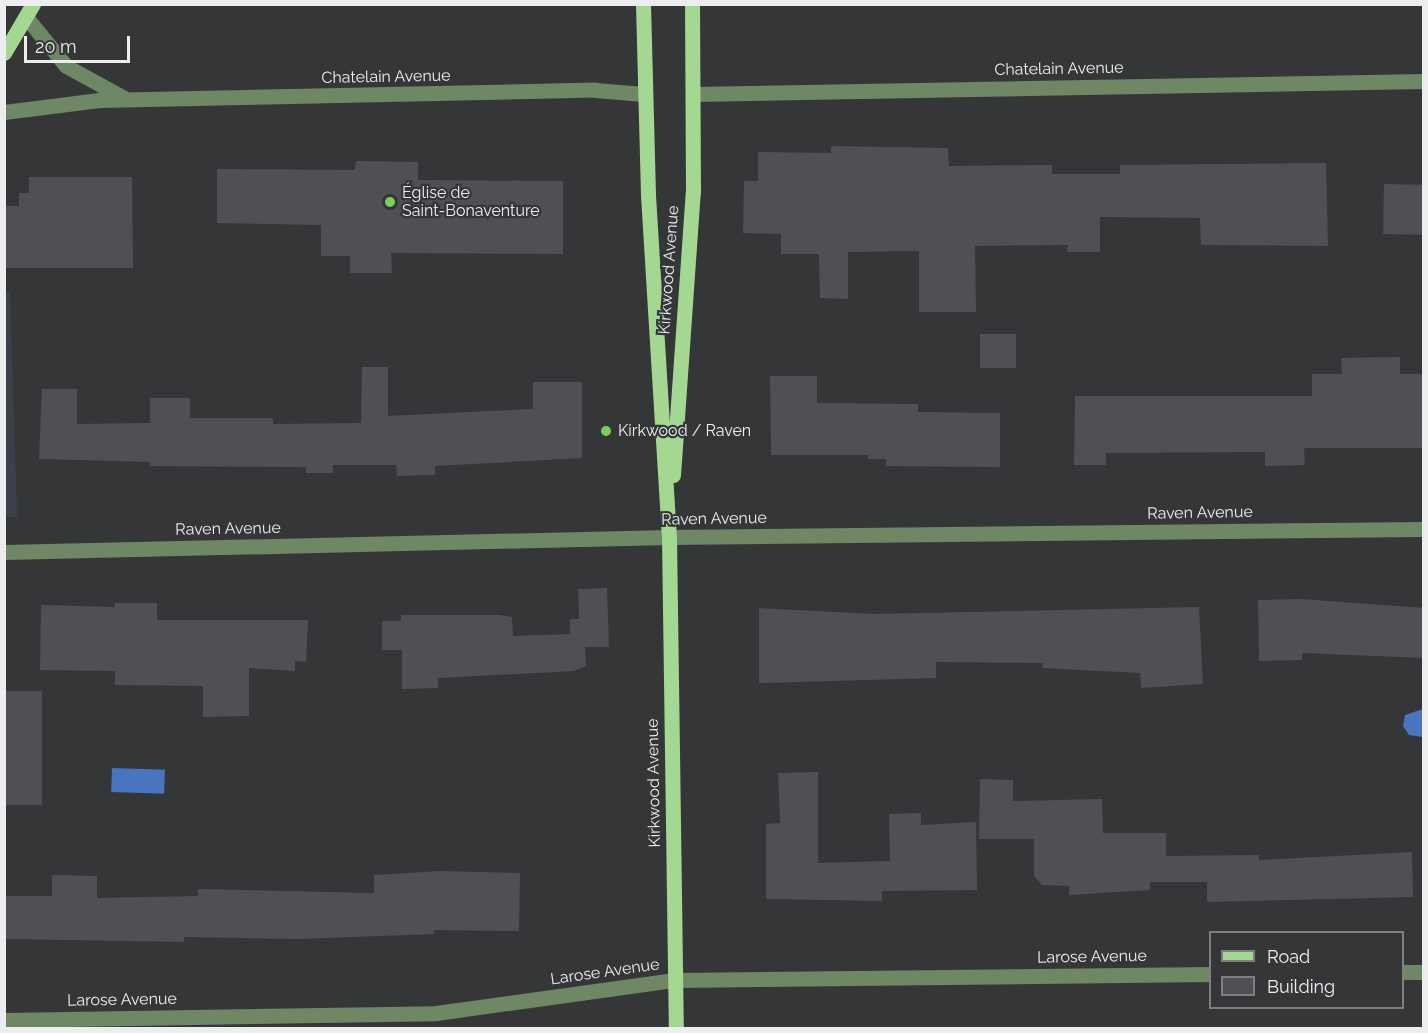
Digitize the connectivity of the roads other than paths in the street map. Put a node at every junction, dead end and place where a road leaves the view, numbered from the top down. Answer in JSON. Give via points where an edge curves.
{"nodes":[{"id":1,"x":643,"y":4,"type":"edge"},
{"id":2,"x":692,"y":4,"type":"edge"},
{"id":3,"x":29,"y":11,"type":"edge"},
{"id":4,"x":4,"y":53,"type":"edge"},
{"id":5,"x":1424,"y":81,"type":"edge"},
{"id":6,"x":644,"y":94,"type":"junction"},
{"id":7,"x":694,"y":94,"type":"junction"},
{"id":8,"x":129,"y":100,"type":"junction"},
{"id":9,"x":4,"y":112,"type":"edge"},
{"id":10,"x":1424,"y":529,"type":"edge"},
{"id":11,"x":669,"y":537,"type":"junction"},
{"id":12,"x":4,"y":552,"type":"edge"},
{"id":13,"x":1404,"y":972,"type":"edge"},
{"id":14,"x":1424,"y":972,"type":"edge"},
{"id":15,"x":1209,"y":974,"type":"edge"},
{"id":16,"x":675,"y":980,"type":"junction"},
{"id":17,"x":4,"y":1020,"type":"edge"},
{"id":18,"x":676,"y":1029,"type":"edge"}],
"edges":[{"from":1,"to":6,"type":"main road","name":"Kirkwood Avenue"},
{"from":2,"to":7,"type":"main road","name":"Kirkwood Avenue"},
{"from":3,"to":4,"type":"main road"},
{"from":3,"to":8,"type":"street","name":"Chatelain Avenue","via":[[66,66]]},
{"from":5,"to":7,"type":"street","name":"Chatelain Avenue"},
{"from":6,"to":8,"type":"street","name":"Chatelain Avenue","via":[[595,90]]},
{"from":6,"to":11,"type":"main road","name":"Kirkwood Avenue"},
{"from":7,"to":11,"type":"main road","name":"Kirkwood Avenue","via":[[693,192]]},
{"from":8,"to":9,"type":"street","name":"Chatelain Avenue"},
{"from":10,"to":11,"type":"street","name":"Raven Avenue"},
{"from":11,"to":12,"type":"street","name":"Raven Avenue"},
{"from":11,"to":16,"type":"main road","name":"Kirkwood Avenue"},
{"from":13,"to":14,"type":"street"},
{"from":15,"to":16,"type":"street","name":"Larose Avenue"},
{"from":16,"to":17,"type":"street","name":"Larose Avenue","via":[[436,1013]]},
{"from":16,"to":18,"type":"main road","name":"Kirkwood Avenue"}]}
